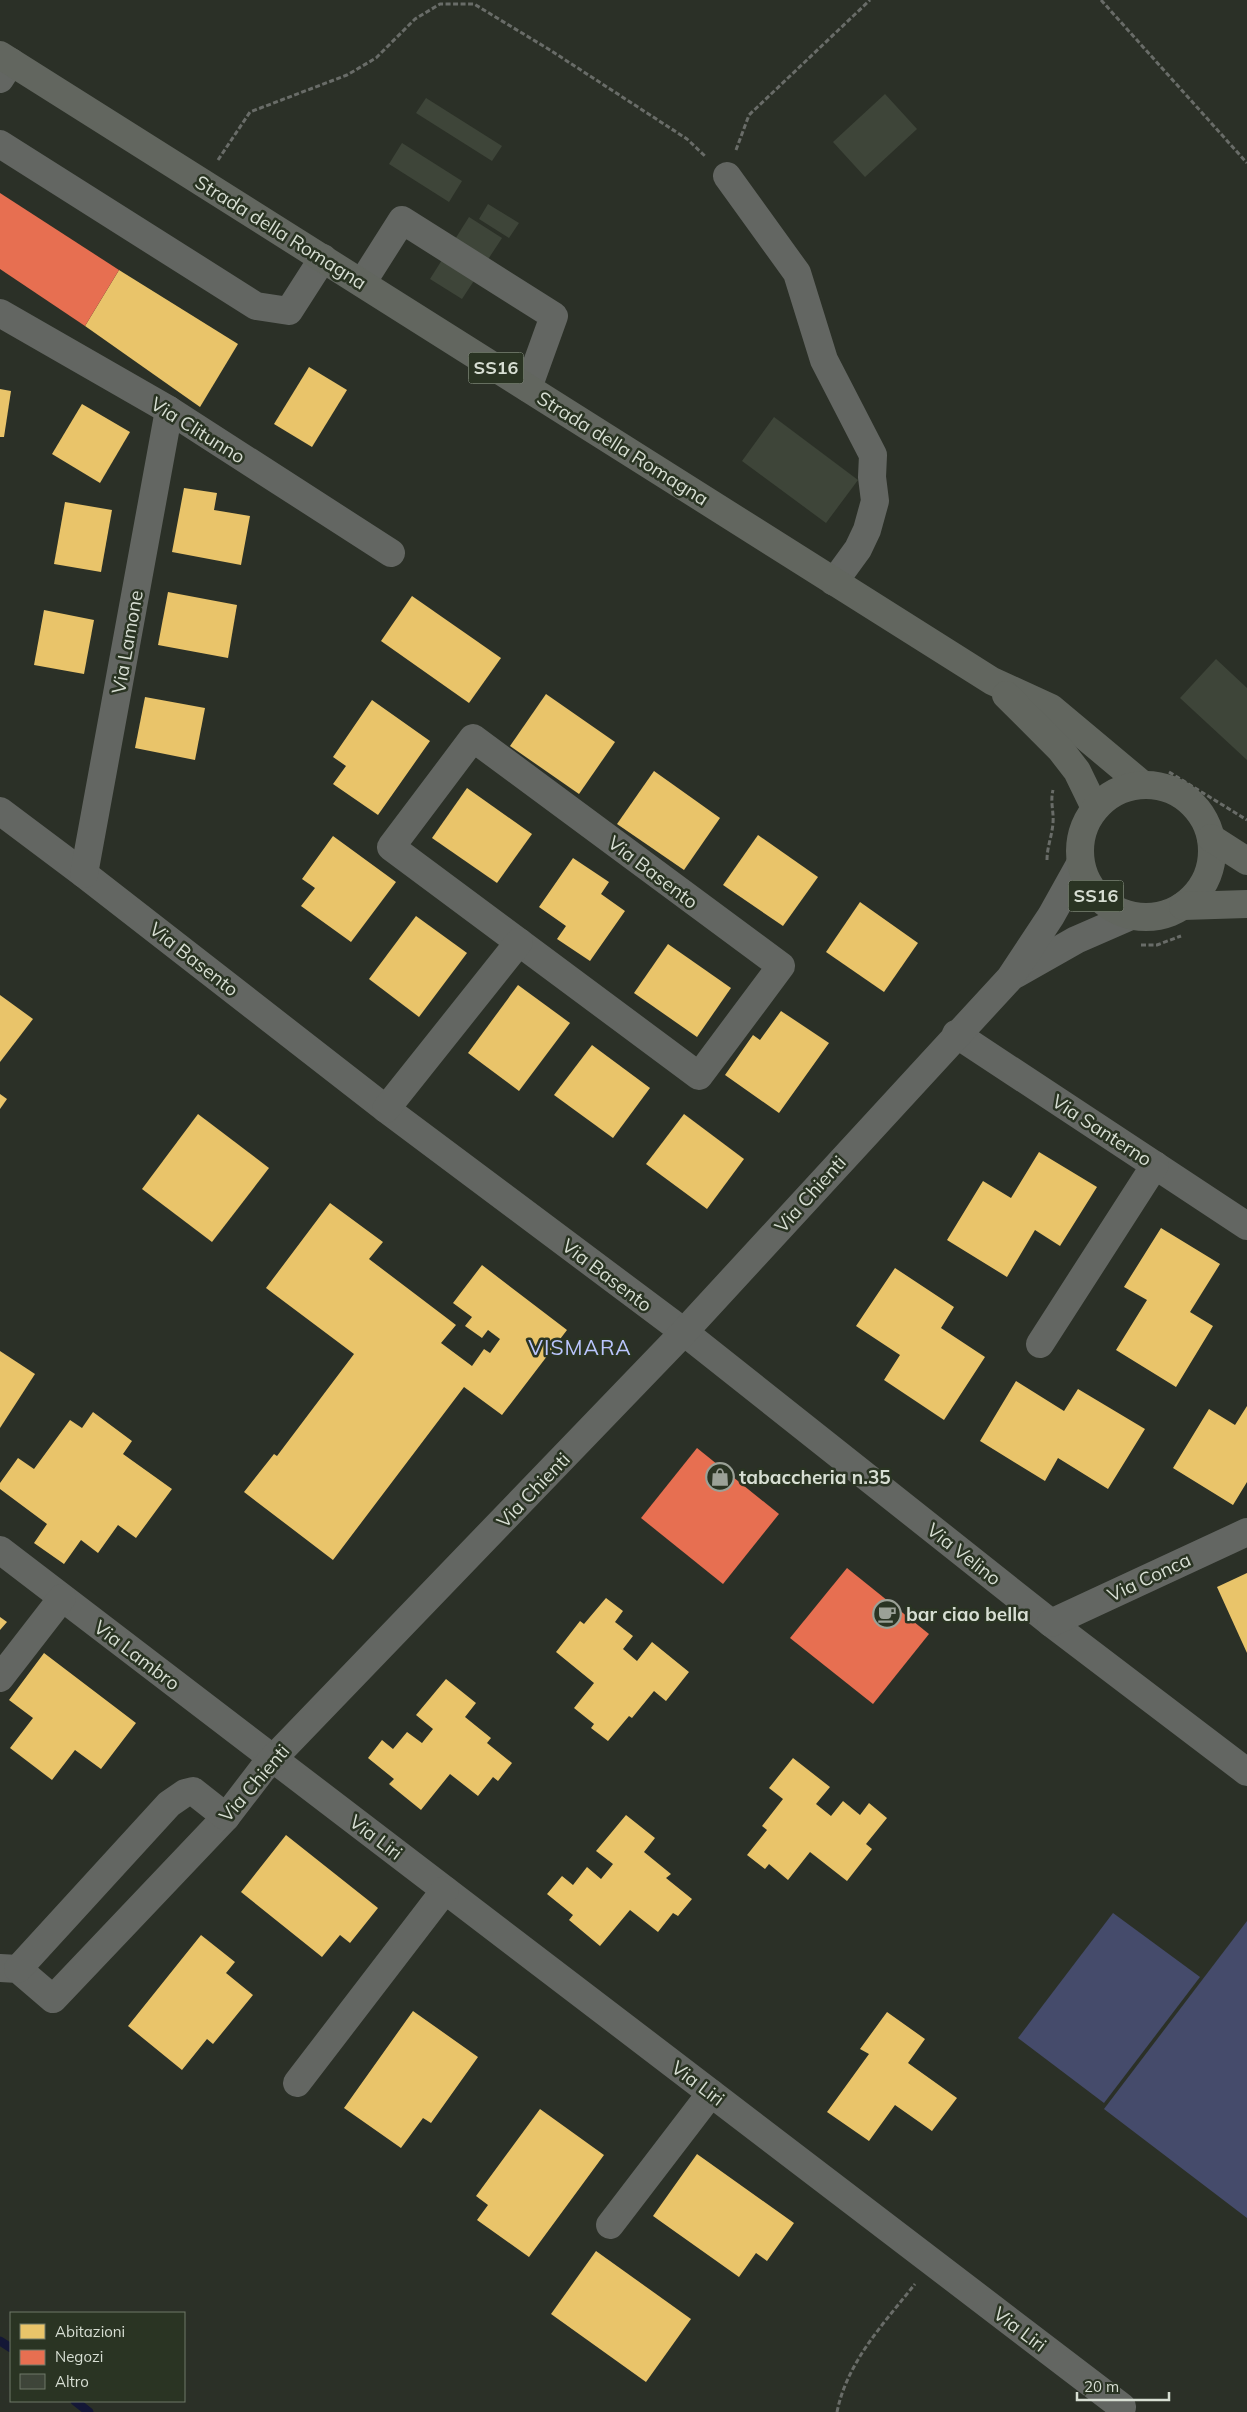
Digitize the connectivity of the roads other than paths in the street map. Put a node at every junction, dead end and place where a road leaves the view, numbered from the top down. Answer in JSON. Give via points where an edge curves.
{"nodes":[{"id":1,"x":4,"y":65,"type":"edge"},
{"id":2,"x":0,"y":144,"type":"edge"},
{"id":3,"x":727,"y":176,"type":"road end"},
{"id":4,"x":323,"y":258,"type":"junction"},
{"id":5,"x":362,"y":283,"type":"junction"},
{"id":6,"x":0,"y":313,"type":"edge"},
{"id":7,"x":528,"y":388,"type":"junction"},
{"id":8,"x":169,"y":410,"type":"junction"},
{"id":9,"x":390,"y":553,"type":"dead end"},
{"id":10,"x":834,"y":582,"type":"junction"},
{"id":11,"x":992,"y":681,"type":"junction"},
{"id":12,"x":1143,"y":785,"type":"junction"},
{"id":13,"x":1095,"y":808,"type":"junction"},
{"id":14,"x":0,"y":811,"type":"edge"},
{"id":15,"x":1211,"y":838,"type":"junction"},
{"id":16,"x":1247,"y":861,"type":"edge"},
{"id":17,"x":1080,"y":864,"type":"junction"},
{"id":18,"x":84,"y":874,"type":"junction"},
{"id":19,"x":1247,"y":904,"type":"edge"},
{"id":20,"x":1183,"y":906,"type":"junction"},
{"id":21,"x":1130,"y":916,"type":"junction"},
{"id":22,"x":519,"y":942,"type":"junction"},
{"id":23,"x":1010,"y":978,"type":"junction"},
{"id":24,"x":956,"y":1034,"type":"junction"},
{"id":25,"x":386,"y":1109,"type":"junction"},
{"id":26,"x":1155,"y":1165,"type":"junction"},
{"id":27,"x":1247,"y":1226,"type":"edge"},
{"id":28,"x":684,"y":1332,"type":"junction"},
{"id":29,"x":1040,"y":1344,"type":"dead end"},
{"id":30,"x":1247,"y":1532,"type":"edge"},
{"id":31,"x":0,"y":1550,"type":"edge"},
{"id":32,"x":62,"y":1598,"type":"junction"},
{"id":33,"x":1051,"y":1623,"type":"junction"},
{"id":34,"x":0,"y":1678,"type":"edge"},
{"id":35,"x":273,"y":1759,"type":"junction"},
{"id":36,"x":1247,"y":1772,"type":"edge"},
{"id":37,"x":226,"y":1817,"type":"junction"},
{"id":38,"x":445,"y":1890,"type":"junction"},
{"id":39,"x":9,"y":1969,"type":"edge"},
{"id":40,"x":297,"y":2083,"type":"dead end"},
{"id":41,"x":711,"y":2093,"type":"junction"},
{"id":42,"x":610,"y":2225,"type":"dead end"},
{"id":43,"x":1122,"y":2407,"type":"dead end"}],
"edges":[{"from":1,"to":4,"type":"main road","name":"Strada della Romagna","number":"SS16"},
{"from":2,"to":4,"type":"street","via":[[256,306],[289,311]]},
{"from":3,"to":10,"type":"street","via":[[797,273],[824,360],[873,455],[875,500],[867,530],[858,549]]},
{"from":4,"to":5,"type":"main road","name":"Strada della Romagna","number":"SS16"},
{"from":5,"to":7,"type":"main road","name":"Strada della Romagna","number":"SS16"},
{"from":5,"to":7,"type":"street","via":[[402,220],[554,316]]},
{"from":6,"to":8,"type":"street","name":"Via Clitunno"},
{"from":7,"to":10,"type":"main road","name":"Strada della Romagna","number":"SS16"},
{"from":8,"to":9,"type":"street","name":"Via Clitunno"},
{"from":8,"to":18,"type":"street","name":"Via Lamone"},
{"from":10,"to":11,"type":"main road","name":"Strada della Romagna","number":"SS16"},
{"from":11,"to":12,"type":"main road","name":"Strada della Romagna","number":"SS16","via":[[1051,708]]},
{"from":11,"to":13,"type":"main road","name":"Strada della Romagna","number":"SS16","via":[[1060,749],[1077,771]]},
{"from":12,"to":13,"type":"main road","number":"SS16","via":[[1125,788]]},
{"from":12,"to":15,"type":"main road","number":"SS16","via":[[1179,794],[1194,805]]},
{"from":13,"to":17,"type":"main road","number":"SS16","via":[[1084,825]]},
{"from":14,"to":18,"type":"street","name":"Via Basento"},
{"from":15,"to":16,"type":"main road"},
{"from":15,"to":20,"type":"main road","number":"SS16","via":[[1212,858],[1207,876]]},
{"from":17,"to":21,"type":"main road","number":"SS16","via":[[1098,897],[1113,909]]},
{"from":17,"to":23,"type":"street","name":"Via Chienti"},
{"from":18,"to":25,"type":"street","name":"Via Basento"},
{"from":19,"to":20,"type":"main road","number":"SS16"},
{"from":20,"to":21,"type":"main road","number":"SS16","via":[[1167,914]]},
{"from":21,"to":23,"type":"street","name":"Via Chienti","via":[[1076,940]]},
{"from":22,"to":22,"type":"street","name":"Via Basento","via":[[391,847],[473,738],[781,966],[700,1076]]},
{"from":22,"to":25,"type":"street"},
{"from":23,"to":24,"type":"street","name":"Via Chienti"},
{"from":24,"to":26,"type":"street","name":"Via Santerno"},
{"from":24,"to":28,"type":"street","name":"Via Chienti"},
{"from":25,"to":28,"type":"street","name":"Via Basento"},
{"from":26,"to":27,"type":"street","name":"Via Santerno"},
{"from":26,"to":29,"type":"street"},
{"from":28,"to":33,"type":"street","name":"Via Velino"},
{"from":28,"to":35,"type":"street","name":"Via Chienti"},
{"from":30,"to":33,"type":"street","name":"Via Conca"},
{"from":31,"to":32,"type":"street","name":"Via Lambro"},
{"from":32,"to":34,"type":"street"},
{"from":32,"to":35,"type":"street","name":"Via Lambro"},
{"from":33,"to":36,"type":"street","name":"Via Velino"},
{"from":35,"to":37,"type":"street","name":"Via Chienti"},
{"from":35,"to":38,"type":"street","name":"Via Liri"},
{"from":37,"to":39,"type":"street","via":[[193,1792],[185,1793],[170,1804]]},
{"from":37,"to":39,"type":"street","name":"Via Chienti","via":[[53,1999]]},
{"from":38,"to":40,"type":"street"},
{"from":38,"to":41,"type":"street","name":"Via Liri"},
{"from":41,"to":42,"type":"street"},
{"from":41,"to":43,"type":"street","name":"Via Liri"}]}
